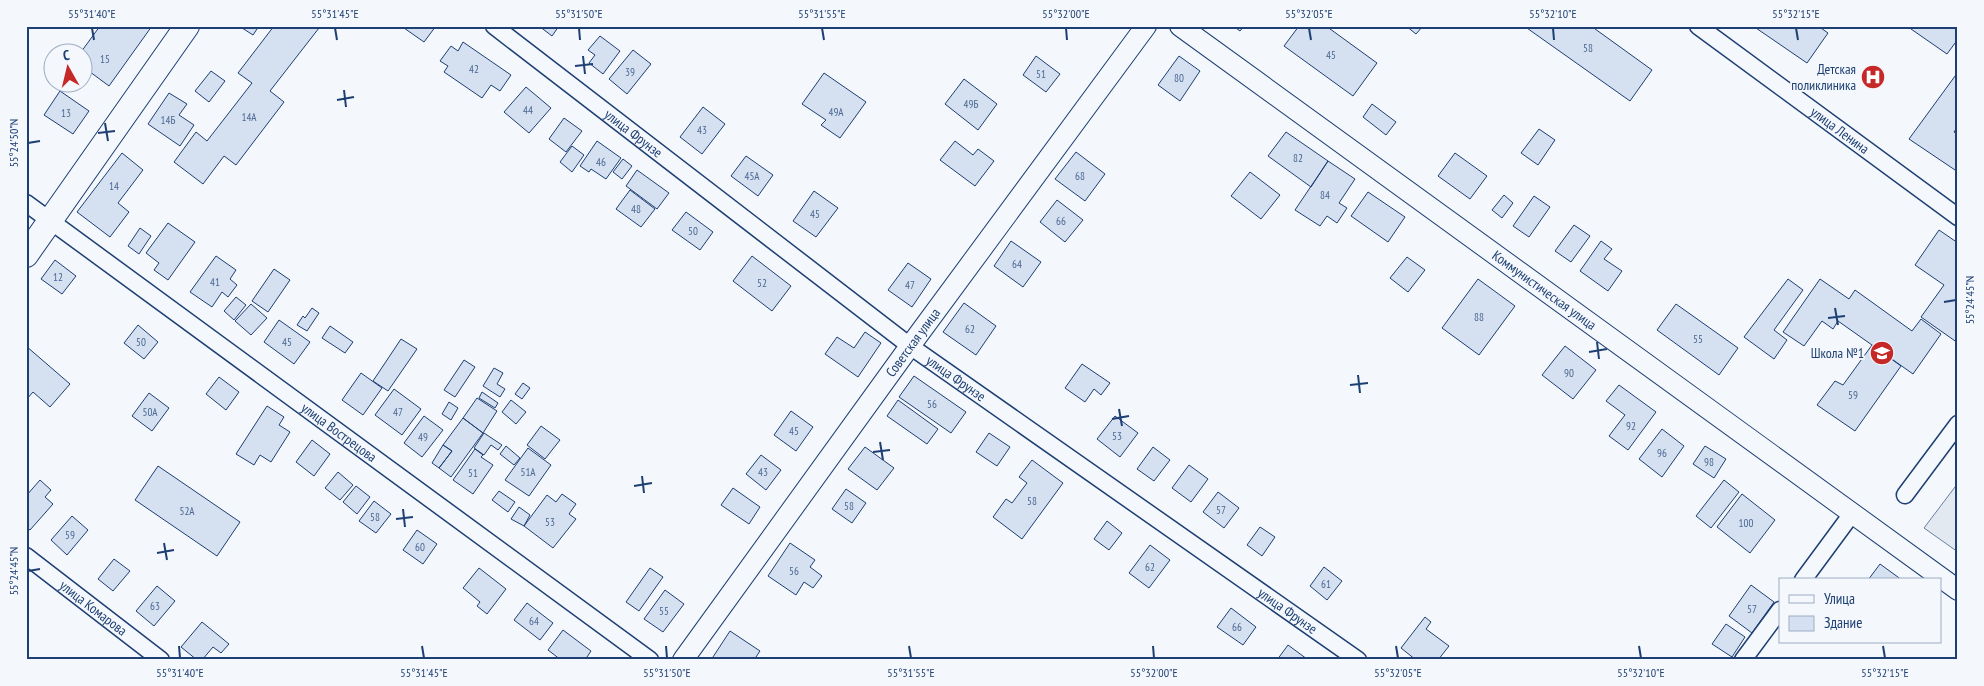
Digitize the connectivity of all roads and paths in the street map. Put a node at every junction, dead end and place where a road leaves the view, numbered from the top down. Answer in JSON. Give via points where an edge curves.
{"nodes":[{"id":1,"x":187,"y":26,"type":"edge"},
{"id":2,"x":494,"y":26,"type":"edge"},
{"id":3,"x":1146,"y":26,"type":"edge"},
{"id":4,"x":1180,"y":26,"type":"edge"},
{"id":5,"x":1698,"y":26,"type":"edge"},
{"id":6,"x":26,"y":203,"type":"edge"},
{"id":7,"x":1958,"y":217,"type":"edge"},
{"id":8,"x":50,"y":220,"type":"junction"},
{"id":9,"x":26,"y":255,"type":"edge"},
{"id":10,"x":910,"y":346,"type":"junction"},
{"id":11,"x":1958,"y":424,"type":"edge"},
{"id":12,"x":1905,"y":495,"type":"dead end"},
{"id":13,"x":1851,"y":515,"type":"junction"},
{"id":14,"x":26,"y":556,"type":"edge"},
{"id":15,"x":1804,"y":578,"type":"edge"},
{"id":16,"x":1941,"y":578,"type":"edge"},
{"id":17,"x":1942,"y":579,"type":"edge"},
{"id":18,"x":1958,"y":590,"type":"edge"},
{"id":19,"x":1779,"y":611,"type":"edge"},
{"id":20,"x":161,"y":660,"type":"edge"},
{"id":21,"x":650,"y":660,"type":"edge"},
{"id":22,"x":683,"y":660,"type":"edge"},
{"id":23,"x":1358,"y":660,"type":"edge"},
{"id":24,"x":1743,"y":660,"type":"edge"}],
"edges":[{"from":1,"to":8,"type":"main road"},
{"from":2,"to":10,"type":"street","name":"улица Фрунзе"},
{"from":3,"to":10,"type":"street","name":"Советская улица"},
{"from":4,"to":13,"type":"street","name":"Коммунистическая улица"},
{"from":5,"to":7,"type":"street","name":"улица Ленина"},
{"from":6,"to":8,"type":"street","name":"улица Вострецова"},
{"from":8,"to":9,"type":"main road"},
{"from":8,"to":21,"type":"street","name":"улица Вострецова"},
{"from":10,"to":22,"type":"street","name":"Советская улица"},
{"from":10,"to":23,"type":"street","name":"улица Фрунзе"},
{"from":11,"to":12,"type":"street"},
{"from":13,"to":15,"type":"street"},
{"from":13,"to":16,"type":"street","name":"Коммунистическая улица"},
{"from":14,"to":20,"type":"street","name":"улица Комарова"},
{"from":17,"to":18,"type":"street","name":"Коммунистическая улица"},
{"from":19,"to":24,"type":"street"}]}
